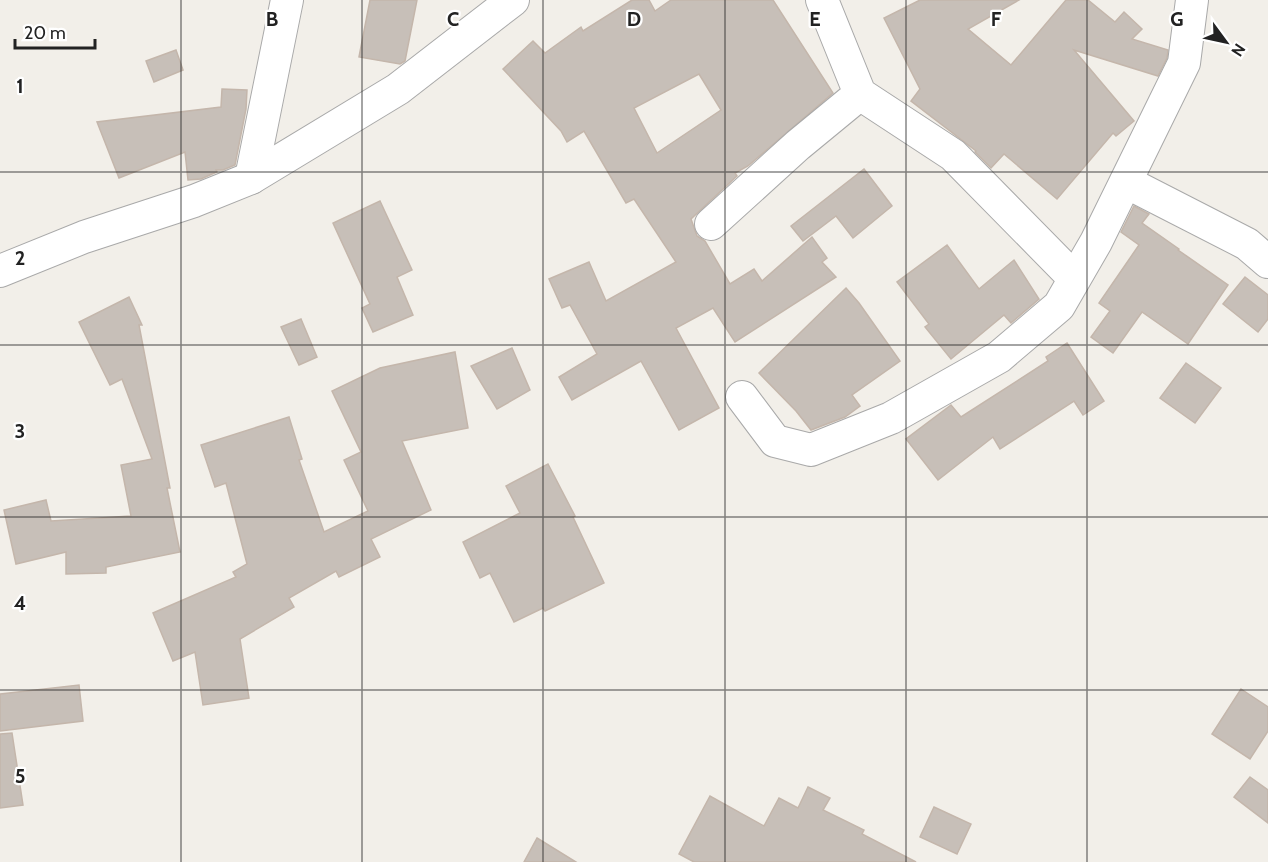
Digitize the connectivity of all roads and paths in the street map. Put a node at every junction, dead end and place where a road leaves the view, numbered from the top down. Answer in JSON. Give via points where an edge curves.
{"nodes":[{"id":1,"x":287,"y":0,"type":"edge"},
{"id":2,"x":513,"y":0,"type":"edge"},
{"id":3,"x":822,"y":0,"type":"edge"},
{"id":4,"x":1192,"y":0,"type":"edge"},
{"id":5,"x":860,"y":94,"type":"junction"},
{"id":6,"x":251,"y":178,"type":"junction"},
{"id":7,"x":1126,"y":182,"type":"junction"},
{"id":8,"x":711,"y":224,"type":"dead end"},
{"id":9,"x":1268,"y":262,"type":"edge"},
{"id":10,"x":0,"y":271,"type":"edge"},
{"id":11,"x":1074,"y":278,"type":"junction"},
{"id":12,"x":742,"y":397,"type":"dead end"}],
"edges":[{"from":1,"to":6,"type":"street"},
{"from":2,"to":6,"type":"street","via":[[398,89]]},
{"from":3,"to":5,"type":"street"},
{"from":4,"to":7,"type":"street","via":[[1184,63]]},
{"from":5,"to":8,"type":"street"},
{"from":5,"to":11,"type":"street","via":[[953,154]]},
{"from":6,"to":10,"type":"street"},
{"from":7,"to":9,"type":"street","via":[[1247,244]]},
{"from":7,"to":11,"type":"street"},
{"from":11,"to":12,"type":"street","via":[[1059,306],[999,357],[891,418],[811,450],[775,441]]}]}
